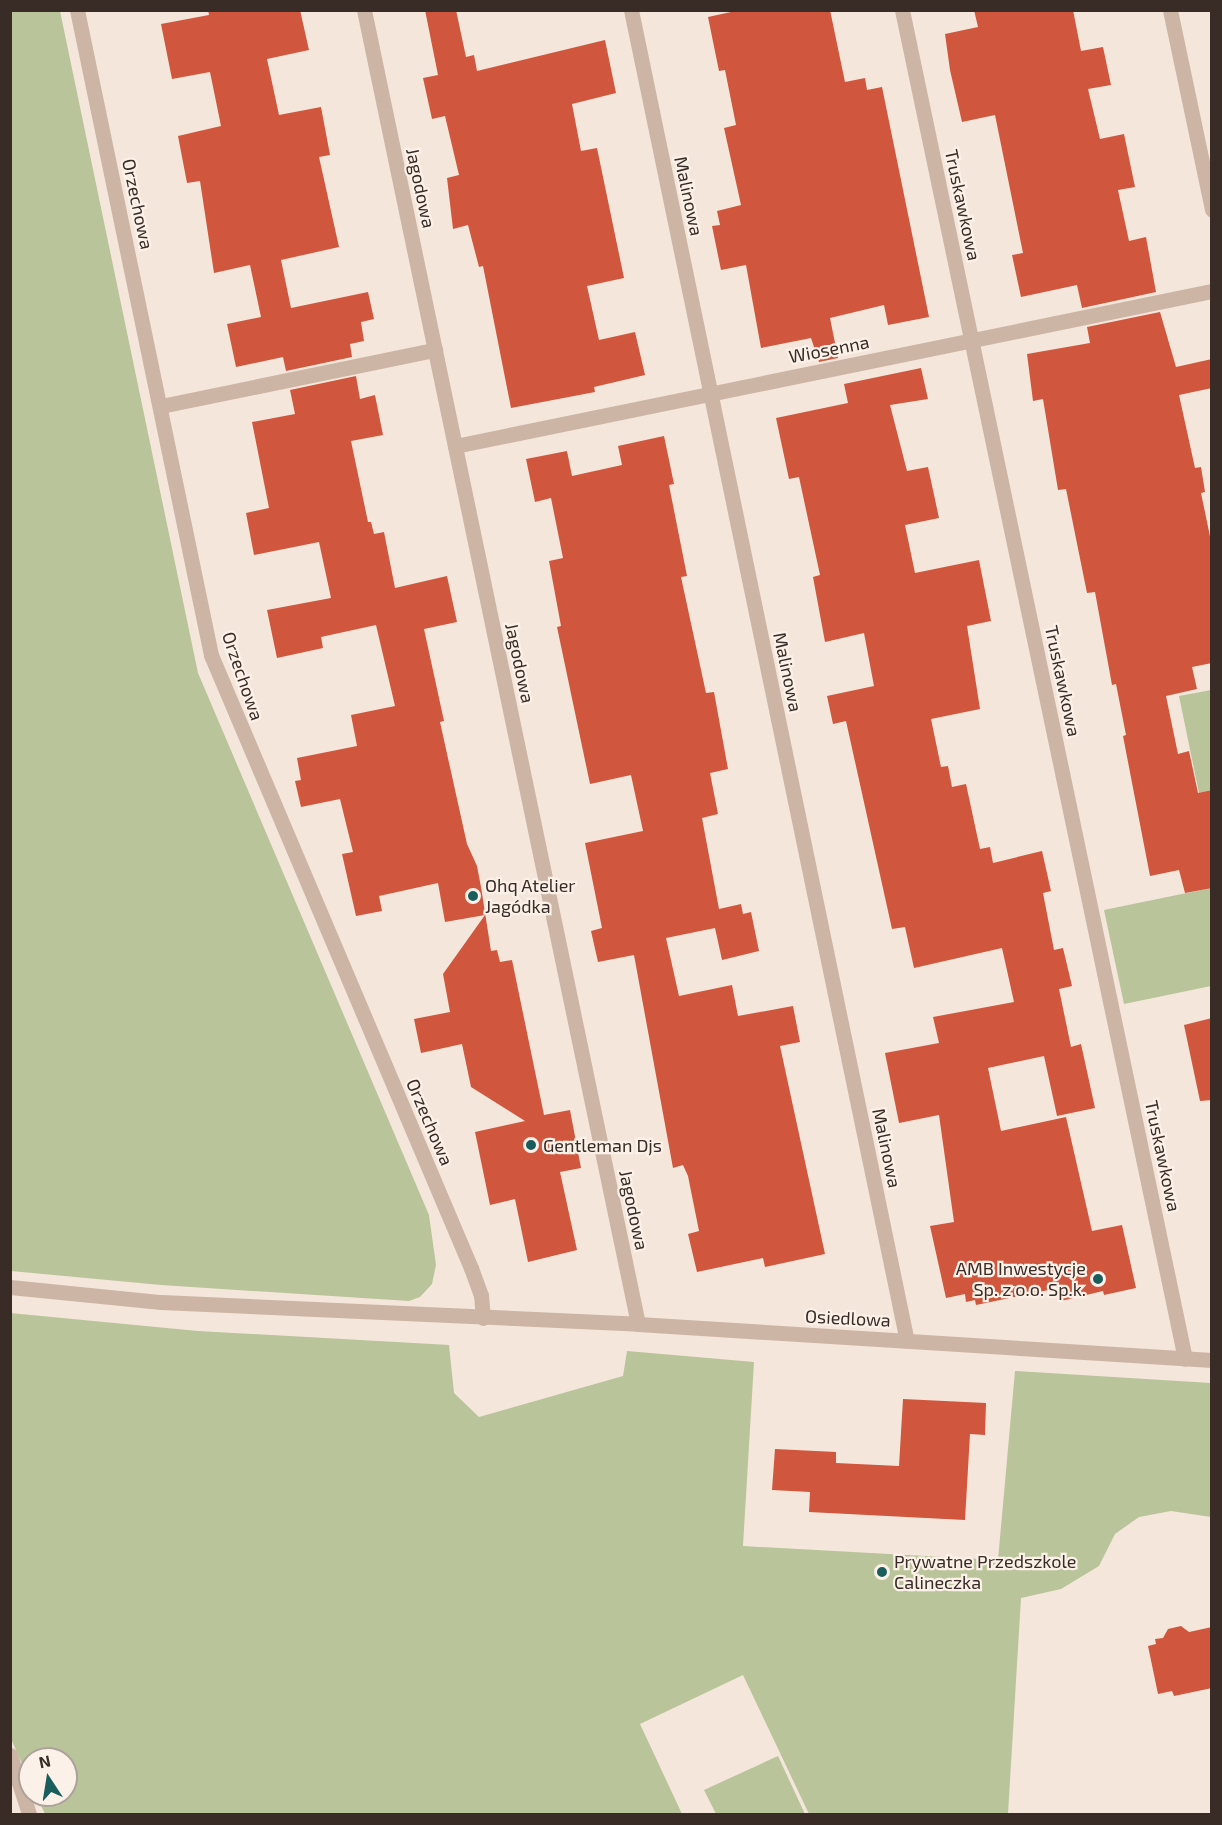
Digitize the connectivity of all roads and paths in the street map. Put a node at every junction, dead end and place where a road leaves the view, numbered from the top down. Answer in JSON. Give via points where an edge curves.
{"nodes":[{"id":1,"x":77,"y":10,"type":"edge"},
{"id":2,"x":364,"y":10,"type":"edge"},
{"id":3,"x":631,"y":10,"type":"edge"},
{"id":4,"x":903,"y":10,"type":"edge"},
{"id":5,"x":1170,"y":10,"type":"edge"},
{"id":6,"x":1212,"y":210,"type":"edge"},
{"id":7,"x":1212,"y":291,"type":"edge"},
{"id":8,"x":972,"y":340,"type":"junction"},
{"id":9,"x":435,"y":350,"type":"junction"},
{"id":10,"x":710,"y":394,"type":"junction"},
{"id":11,"x":161,"y":405,"type":"junction"},
{"id":12,"x":454,"y":446,"type":"junction"},
{"id":13,"x":10,"y":1287,"type":"edge"},
{"id":14,"x":483,"y":1318,"type":"junction"},
{"id":15,"x":638,"y":1324,"type":"junction"},
{"id":16,"x":907,"y":1341,"type":"junction"},
{"id":17,"x":1185,"y":1359,"type":"junction"},
{"id":18,"x":1212,"y":1360,"type":"edge"},
{"id":19,"x":10,"y":1755,"type":"edge"},
{"id":20,"x":29,"y":1815,"type":"edge"}],
"edges":[{"from":1,"to":11,"type":"street","name":"Orzechowa"},
{"from":2,"to":9,"type":"street","name":"Jagodowa"},
{"from":3,"to":10,"type":"street","name":"Malinowa"},
{"from":4,"to":8,"type":"street","name":"Truskawkowa"},
{"from":5,"to":6,"type":"street"},
{"from":7,"to":8,"type":"street","name":"Wiosenna"},
{"from":8,"to":10,"type":"street","name":"Wiosenna"},
{"from":8,"to":17,"type":"street","name":"Truskawkowa"},
{"from":9,"to":11,"type":"street"},
{"from":9,"to":12,"type":"street","name":"Jagodowa"},
{"from":10,"to":12,"type":"street","name":"Wiosenna"},
{"from":10,"to":16,"type":"street","name":"Malinowa"},
{"from":11,"to":14,"type":"street","name":"Orzechowa","via":[[211,654],[221,683],[471,1268],[481,1295]]},
{"from":12,"to":15,"type":"street","name":"Jagodowa"},
{"from":13,"to":14,"type":"street","name":"Osiedlowa","via":[[161,1302]]},
{"from":14,"to":15,"type":"street","name":"Osiedlowa"},
{"from":15,"to":16,"type":"street","name":"Osiedlowa"},
{"from":16,"to":17,"type":"street","name":"Osiedlowa"},
{"from":17,"to":18,"type":"street","name":"Osiedlowa"},
{"from":19,"to":20,"type":"street"}]}
